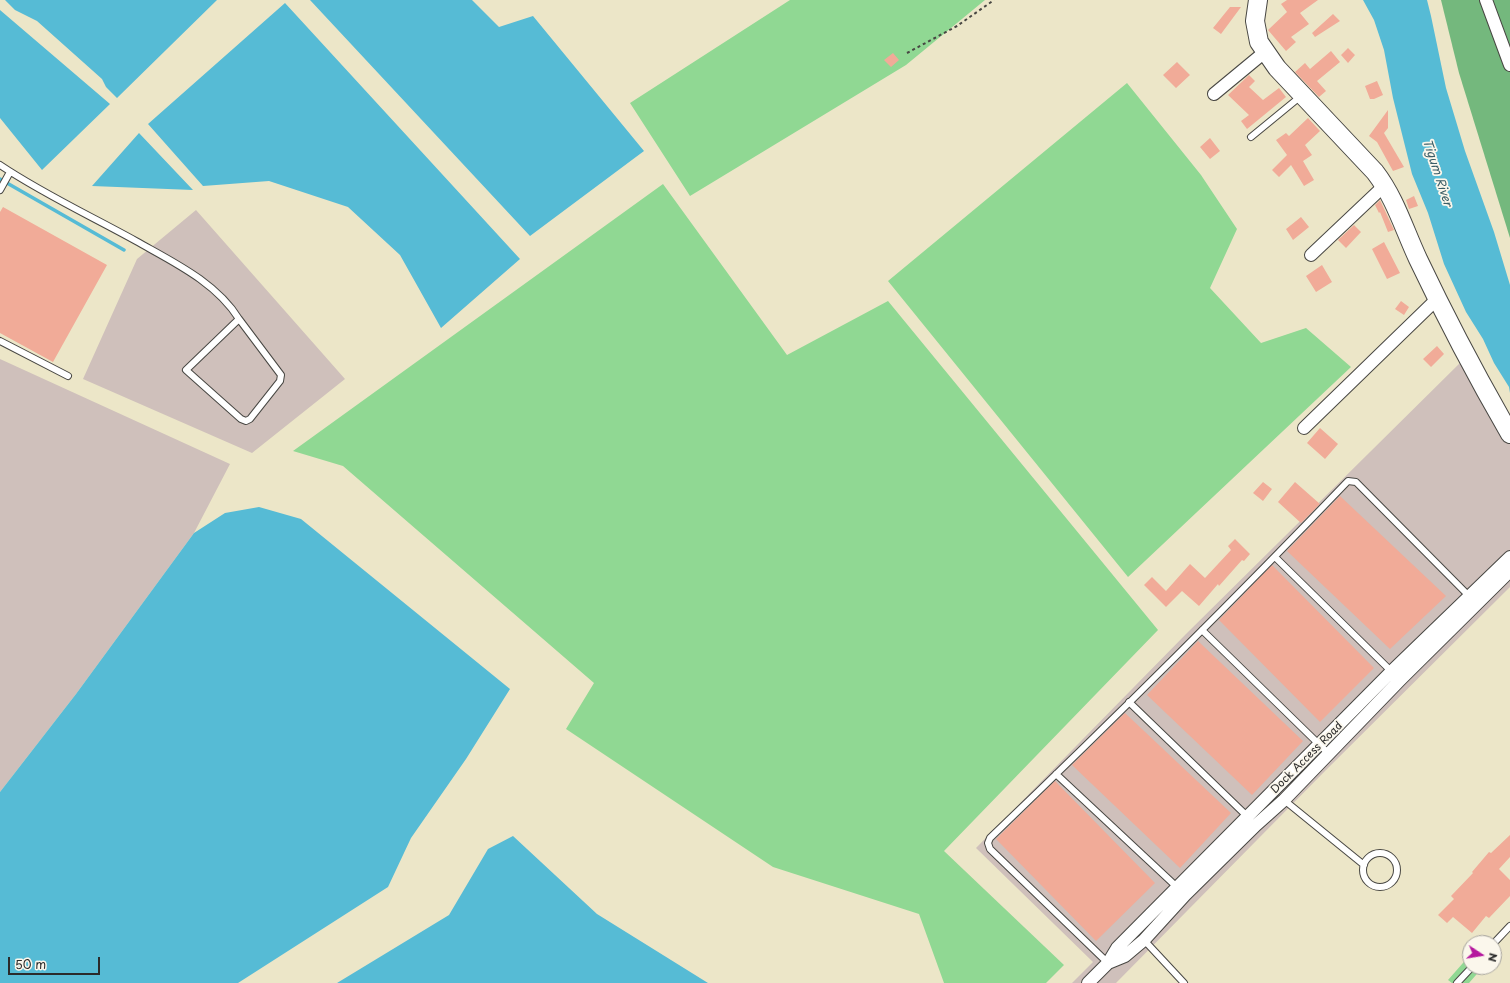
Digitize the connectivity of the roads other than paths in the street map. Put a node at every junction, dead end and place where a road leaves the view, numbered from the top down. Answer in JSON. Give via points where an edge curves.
{"nodes":[{"id":1,"x":1258,"y":0,"type":"edge"},
{"id":2,"x":1486,"y":0,"type":"edge"},
{"id":3,"x":1266,"y":51,"type":"junction"},
{"id":4,"x":1510,"y":65,"type":"edge"},
{"id":5,"x":1214,"y":94,"type":"dead end"},
{"id":6,"x":1302,"y":95,"type":"junction"},
{"id":7,"x":1251,"y":137,"type":"dead end"},
{"id":8,"x":0,"y":165,"type":"edge"},
{"id":9,"x":8,"y":177,"type":"junction"},
{"id":10,"x":1385,"y":185,"type":"junction"},
{"id":11,"x":0,"y":190,"type":"edge"},
{"id":12,"x":1311,"y":255,"type":"dead end"},
{"id":13,"x":1438,"y":298,"type":"junction"},
{"id":14,"x":239,"y":319,"type":"junction"},
{"id":15,"x":0,"y":341,"type":"edge"},
{"id":16,"x":68,"y":376,"type":"dead end"},
{"id":17,"x":1304,"y":428,"type":"dead end"},
{"id":18,"x":1510,"y":434,"type":"edge"},
{"id":19,"x":1275,"y":557,"type":"junction"},
{"id":20,"x":1510,"y":557,"type":"edge"},
{"id":21,"x":1510,"y":571,"type":"edge"},
{"id":22,"x":1473,"y":600,"type":"junction"},
{"id":23,"x":1202,"y":630,"type":"junction"},
{"id":24,"x":1392,"y":671,"type":"junction"},
{"id":25,"x":1400,"y":680,"type":"junction"},
{"id":26,"x":1129,"y":702,"type":"junction"},
{"id":27,"x":1320,"y":744,"type":"junction"},
{"id":28,"x":1329,"y":754,"type":"junction"},
{"id":29,"x":1056,"y":774,"type":"junction"},
{"id":30,"x":1284,"y":800,"type":"junction"},
{"id":31,"x":1252,"y":821,"type":"junction"},
{"id":32,"x":1364,"y":865,"type":"junction"},
{"id":33,"x":1181,"y":891,"type":"junction"},
{"id":34,"x":1510,"y":926,"type":"edge"},
{"id":35,"x":1502,"y":935,"type":"edge"},
{"id":36,"x":1144,"y":940,"type":"junction"},
{"id":37,"x":1108,"y":963,"type":"junction"},
{"id":38,"x":1464,"y":975,"type":"edge"},
{"id":39,"x":1088,"y":983,"type":"edge"},
{"id":40,"x":1184,"y":983,"type":"edge"},
{"id":41,"x":1457,"y":983,"type":"edge"}],
"edges":[{"from":1,"to":3,"type":"street","via":[[1255,21],[1259,42]]},
{"from":2,"to":4,"type":"street"},
{"from":3,"to":5,"type":"street"},
{"from":3,"to":6,"type":"street","via":[[1277,68]]},
{"from":6,"to":7,"type":"lane"},
{"from":6,"to":10,"type":"street"},
{"from":8,"to":9,"type":"lane"},
{"from":9,"to":11,"type":"lane"},
{"from":9,"to":14,"type":"lane","via":[[157,253],[204,281],[230,306]]},
{"from":10,"to":12,"type":"street"},
{"from":10,"to":13,"type":"street"},
{"from":13,"to":17,"type":"street"},
{"from":13,"to":18,"type":"street"},
{"from":14,"to":14,"type":"lane","via":[[281,375],[280,381],[246,421],[186,370]]},
{"from":15,"to":16,"type":"lane"},
{"from":19,"to":22,"type":"lane","via":[[1348,481],[1352,481],[1356,482]]},
{"from":19,"to":23,"type":"lane"},
{"from":19,"to":24,"type":"lane"},
{"from":20,"to":22,"type":"street","name":"Dock Access Road"},
{"from":21,"to":22,"type":"street","name":"Dock Access Road"},
{"from":22,"to":24,"type":"street","name":"Dock Access Road"},
{"from":22,"to":25,"type":"street","name":"Dock Access Road"},
{"from":23,"to":26,"type":"lane"},
{"from":23,"to":27,"type":"lane"},
{"from":24,"to":25,"type":"lane"},
{"from":24,"to":27,"type":"street","name":"Dock Access Road"},
{"from":25,"to":28,"type":"street","name":"Dock Access Road"},
{"from":26,"to":29,"type":"lane"},
{"from":26,"to":31,"type":"lane"},
{"from":27,"to":28,"type":"lane"},
{"from":27,"to":31,"type":"street","name":"Dock Access Road"},
{"from":28,"to":30,"type":"street","name":"Dock Access Road"},
{"from":29,"to":33,"type":"lane"},
{"from":29,"to":37,"type":"lane","via":[[990,838],[988,843],[990,849]]},
{"from":30,"to":31,"type":"street","name":"Dock Access Road"},
{"from":30,"to":32,"type":"lane"},
{"from":31,"to":33,"type":"street","name":"Dock Access Road"},
{"from":32,"to":32,"type":"lane","via":[[1376,854],[1385,854],[1397,866],[1396,875],[1392,883],[1384,887],[1375,886],[1368,882],[1364,874]]},
{"from":33,"to":36,"type":"street","name":"Dock Access Road"},
{"from":33,"to":37,"type":"street","name":"Dock Access Road","via":[[1117,948]]},
{"from":34,"to":35,"type":"lane"},
{"from":36,"to":37,"type":"street","name":"Dock Access Road","via":[[1125,956]]},
{"from":36,"to":40,"type":"lane"},
{"from":37,"to":39,"type":"street","name":"Dock Access Road"},
{"from":38,"to":41,"type":"lane"}]}
